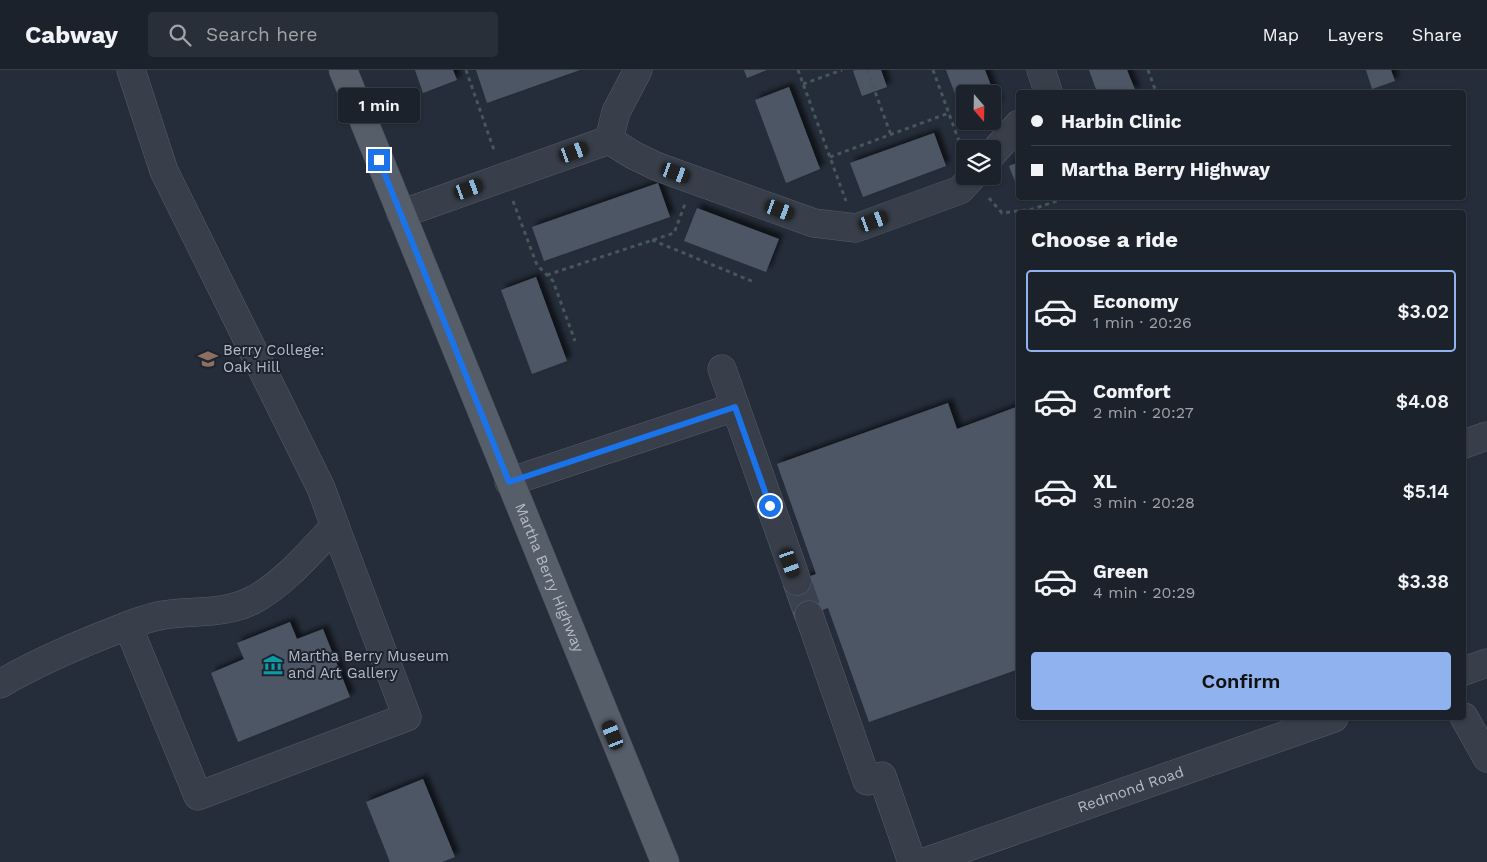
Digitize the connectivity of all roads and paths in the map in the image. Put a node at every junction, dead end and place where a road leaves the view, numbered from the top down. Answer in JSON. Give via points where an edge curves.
{"nodes":[{"id":1,"x":131,"y":70,"type":"edge"},
{"id":2,"x":343,"y":70,"type":"edge"},
{"id":3,"x":466,"y":70,"type":"edge"},
{"id":4,"x":638,"y":70,"type":"edge"},
{"id":5,"x":798,"y":70,"type":"edge"},
{"id":6,"x":842,"y":70,"type":"edge"},
{"id":7,"x":867,"y":70,"type":"edge"},
{"id":8,"x":933,"y":70,"type":"edge"},
{"id":9,"x":1041,"y":70,"type":"edge"},
{"id":10,"x":1148,"y":70,"type":"edge"},
{"id":11,"x":804,"y":84,"type":"junction"},
{"id":12,"x":1048,"y":90,"type":"edge"},
{"id":13,"x":1155,"y":90,"type":"edge"},
{"id":14,"x":949,"y":113,"type":"junction"},
{"id":15,"x":1016,"y":127,"type":"edge"},
{"id":16,"x":891,"y":134,"type":"junction"},
{"id":17,"x":608,"y":140,"type":"junction"},
{"id":18,"x":959,"y":140,"type":"edge"},
{"id":19,"x":1001,"y":144,"type":"edge"},
{"id":20,"x":830,"y":157,"type":"junction"},
{"id":21,"x":504,"y":177,"type":"junction"},
{"id":22,"x":693,"y":179,"type":"junction"},
{"id":23,"x":975,"y":185,"type":"edge"},
{"id":24,"x":979,"y":185,"type":"edge"},
{"id":25,"x":1060,"y":200,"type":"edge"},
{"id":26,"x":1033,"y":210,"type":"edge"},
{"id":27,"x":1016,"y":212,"type":"edge"},
{"id":28,"x":401,"y":214,"type":"junction"},
{"id":29,"x":856,"y":228,"type":"junction"},
{"id":30,"x":652,"y":240,"type":"junction"},
{"id":31,"x":547,"y":275,"type":"junction"},
{"id":32,"x":754,"y":282,"type":"dead end"},
{"id":33,"x":575,"y":340,"type":"dead end"},
{"id":34,"x":722,"y":369,"type":"dead end"},
{"id":35,"x":735,"y":407,"type":"junction"},
{"id":36,"x":1487,"y":436,"type":"edge"},
{"id":37,"x":1466,"y":443,"type":"edge"},
{"id":38,"x":509,"y":482,"type":"junction"},
{"id":39,"x":334,"y":526,"type":"junction"},
{"id":40,"x":797,"y":581,"type":"tunnel mouth"},
{"id":41,"x":809,"y":615,"type":"tunnel mouth"},
{"id":42,"x":128,"y":626,"type":"junction"},
{"id":43,"x":1487,"y":663,"type":"edge"},
{"id":44,"x":1466,"y":670,"type":"edge"},
{"id":45,"x":0,"y":684,"type":"edge"},
{"id":46,"x":1328,"y":720,"type":"edge"},
{"id":47,"x":1466,"y":720,"type":"edge"},
{"id":48,"x":1487,"y":758,"type":"edge"},
{"id":49,"x":935,"y":860,"type":"edge"},
{"id":50,"x":665,"y":862,"type":"edge"},
{"id":51,"x":912,"y":862,"type":"edge"}],
"edges":[{"from":1,"to":39,"type":"street","via":[[164,171],[321,488]]},
{"from":2,"to":28,"type":"main road","name":"Martha Berry Highway"},
{"from":3,"to":21,"type":"path"},
{"from":4,"to":17,"type":"street","via":[[616,112]]},
{"from":5,"to":11,"type":"path"},
{"from":6,"to":11,"type":"path"},
{"from":7,"to":16,"type":"path"},
{"from":8,"to":14,"type":"path"},
{"from":9,"to":12,"type":"street"},
{"from":10,"to":13,"type":"path"},
{"from":11,"to":20,"type":"path"},
{"from":14,"to":16,"type":"path"},
{"from":14,"to":18,"type":"path"},
{"from":15,"to":19,"type":"street"},
{"from":16,"to":20,"type":"path"},
{"from":17,"to":21,"type":"street"},
{"from":17,"to":22,"type":"street","via":[[658,167]]},
{"from":20,"to":29,"type":"path"},
{"from":21,"to":28,"type":"street"},
{"from":21,"to":31,"type":"path","via":[[537,265]]},
{"from":22,"to":29,"type":"street","via":[[814,223]]},
{"from":22,"to":30,"type":"path","via":[[674,233]]},
{"from":23,"to":29,"type":"street"},
{"from":24,"to":27,"type":"path","via":[[1002,213]]},
{"from":25,"to":26,"type":"path"},
{"from":28,"to":38,"type":"main road","name":"Martha Berry Highway"},
{"from":30,"to":31,"type":"path"},
{"from":30,"to":32,"type":"path"},
{"from":31,"to":33,"type":"path","via":[[553,281]]},
{"from":34,"to":35,"type":"street"},
{"from":35,"to":38,"type":"street"},
{"from":35,"to":40,"type":"street"},
{"from":36,"to":37,"type":"street"},
{"from":38,"to":50,"type":"main road","name":"Martha Berry Highway"},
{"from":39,"to":42,"type":"street","via":[[299,563],[253,600],[215,612],[164,615]]},
{"from":39,"to":42,"type":"street","via":[[407,717],[198,796]]},
{"from":41,"to":51,"type":"street","via":[[874,779]]},
{"from":42,"to":45,"type":"street","via":[[55,655]]},
{"from":43,"to":44,"type":"street"},
{"from":46,"to":49,"type":"street","name":"Redmond Road"},
{"from":47,"to":48,"type":"street"}]}
